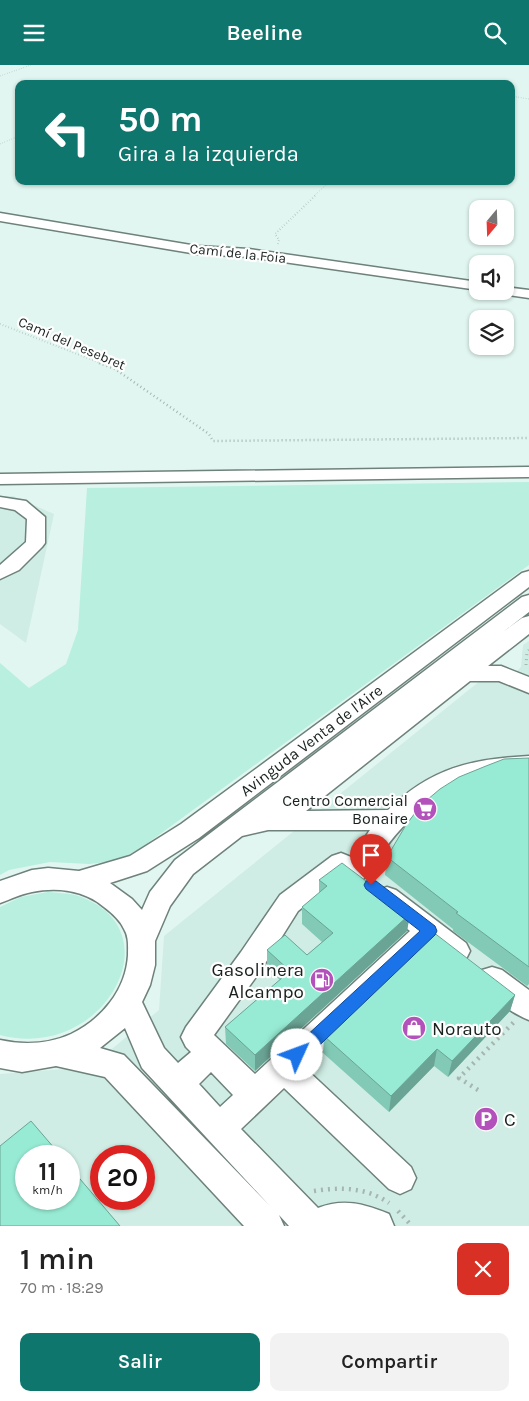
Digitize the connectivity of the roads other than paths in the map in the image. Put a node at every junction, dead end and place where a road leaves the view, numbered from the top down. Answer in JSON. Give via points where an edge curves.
{"nodes":[{"id":1,"x":0,"y":217,"type":"edge"},
{"id":2,"x":469,"y":285,"type":"edge"},
{"id":3,"x":514,"y":292,"type":"edge"},
{"id":4,"x":529,"y":294,"type":"edge"},
{"id":5,"x":529,"y":459,"type":"edge"},
{"id":6,"x":0,"y":465,"type":"edge"},
{"id":7,"x":529,"y":472,"type":"edge"},
{"id":8,"x":0,"y":479,"type":"edge"},
{"id":9,"x":0,"y":502,"type":"edge"},
{"id":10,"x":0,"y":573,"type":"edge"},
{"id":11,"x":529,"y":577,"type":"edge"},
{"id":12,"x":529,"y":603,"type":"edge"},
{"id":13,"x":529,"y":623,"type":"edge"},
{"id":14,"x":504,"y":643,"type":"junction"},
{"id":15,"x":465,"y":673,"type":"junction"},
{"id":16,"x":529,"y":681,"type":"edge"},
{"id":17,"x":529,"y":685,"type":"edge"},
{"id":18,"x":529,"y":765,"type":"edge"},
{"id":19,"x":394,"y":820,"type":"junction"},
{"id":20,"x":266,"y":821,"type":"junction"},
{"id":21,"x":231,"y":831,"type":"junction"},
{"id":22,"x":341,"y":863,"type":"junction"},
{"id":23,"x":82,"y":881,"type":"junction"},
{"id":24,"x":0,"y":891,"type":"edge"},
{"id":25,"x":430,"y":931,"type":"junction"},
{"id":26,"x":142,"y":941,"type":"junction"},
{"id":27,"x":128,"y":1003,"type":"junction"},
{"id":28,"x":529,"y":1007,"type":"edge"},
{"id":29,"x":211,"y":1052,"type":"junction"},
{"id":30,"x":58,"y":1053,"type":"junction"},
{"id":31,"x":0,"y":1054,"type":"edge"},
{"id":32,"x":284,"y":1068,"type":"junction"},
{"id":33,"x":178,"y":1084,"type":"junction"},
{"id":34,"x":255,"y":1095,"type":"junction"},
{"id":35,"x":220,"y":1128,"type":"junction"},
{"id":36,"x":400,"y":1178,"type":"dead end"},
{"id":37,"x":267,"y":1226,"type":"edge"},
{"id":38,"x":313,"y":1226,"type":"edge"},
{"id":39,"x":377,"y":1226,"type":"edge"}],
"edges":[{"from":1,"to":2,"type":"street","name":"Camí de la Foia","via":[[196,250],[272,256]]},
{"from":3,"to":4,"type":"street"},
{"from":5,"to":6,"type":"street"},
{"from":7,"to":8,"type":"street"},
{"from":9,"to":10,"type":"street","via":[[20,505],[36,517],[35,543],[12,567]]},
{"from":11,"to":23,"type":"street","name":"Avinguda Venta de l'Aire","via":[[190,831],[138,863]]},
{"from":12,"to":21,"type":"street","name":"Avinguda Venta de l'Aire"},
{"from":13,"to":14,"type":"street"},
{"from":14,"to":15,"type":"street"},
{"from":14,"to":16,"type":"street","via":[[512,665]]},
{"from":15,"to":17,"type":"street","via":[[500,674]]},
{"from":15,"to":20,"type":"street","via":[[287,812]]},
{"from":18,"to":19,"type":"street","via":[[476,769],[449,779],[424,793]]},
{"from":19,"to":20,"type":"street"},
{"from":19,"to":22,"type":"street","via":[[355,873]]},
{"from":20,"to":21,"type":"street"},
{"from":21,"to":26,"type":"street","name":"Avinguda Venta de l'Aire","via":[[184,867],[159,900]]},
{"from":22,"to":25,"type":"street"},
{"from":22,"to":29,"type":"street","via":[[289,903],[252,961],[196,1037]]},
{"from":23,"to":24,"type":"street","via":[[50,878]]},
{"from":23,"to":26,"type":"street","via":[[110,894],[131,915]]},
{"from":25,"to":28,"type":"street"},
{"from":25,"to":32,"type":"street"},
{"from":26,"to":27,"type":"street","via":[[142,972]]},
{"from":27,"to":30,"type":"street","via":[[110,1025],[86,1042]]},
{"from":27,"to":33,"type":"street","via":[[153,1058]]},
{"from":29,"to":33,"type":"street"},
{"from":29,"to":34,"type":"street"},
{"from":30,"to":31,"type":"street","via":[[20,1058]]},
{"from":30,"to":37,"type":"street","via":[[113,1065]]},
{"from":32,"to":34,"type":"street"},
{"from":32,"to":36,"type":"street"},
{"from":33,"to":35,"type":"street"},
{"from":34,"to":35,"type":"street"},
{"from":35,"to":38,"type":"street"},
{"from":38,"to":39,"type":"street","via":[[333,1218],[355,1218]]}]}
